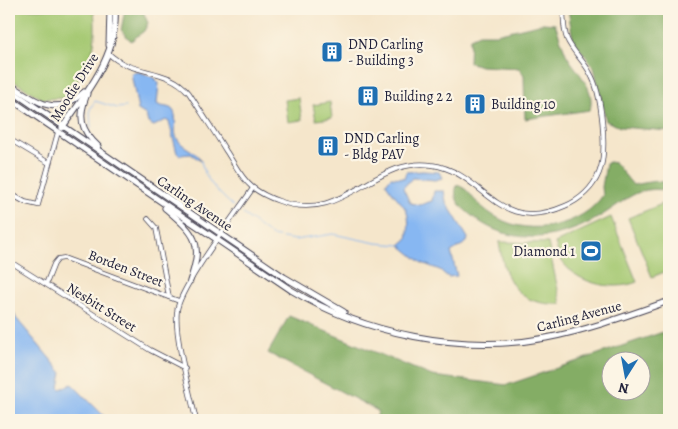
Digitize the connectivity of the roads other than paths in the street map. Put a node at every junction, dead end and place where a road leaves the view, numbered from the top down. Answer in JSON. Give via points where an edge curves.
{"nodes":[{"id":1,"x":110,"y":9,"type":"edge"},
{"id":2,"x":115,"y":9,"type":"edge"},
{"id":3,"x":563,"y":9,"type":"edge"},
{"id":4,"x":108,"y":53,"type":"junction"},
{"id":5,"x":9,"y":84,"type":"edge"},
{"id":6,"x":91,"y":84,"type":"junction"},
{"id":7,"x":9,"y":89,"type":"edge"},
{"id":8,"x":9,"y":98,"type":"edge"},
{"id":9,"x":63,"y":126,"type":"junction"},
{"id":10,"x":58,"y":132,"type":"junction"},
{"id":11,"x":9,"y":139,"type":"edge"},
{"id":12,"x":117,"y":162,"type":"junction"},
{"id":13,"x":49,"y":163,"type":"junction"},
{"id":14,"x":253,"y":188,"type":"junction"},
{"id":15,"x":146,"y":192,"type":"junction"},
{"id":16,"x":9,"y":193,"type":"edge"},
{"id":17,"x":148,"y":218,"type":"dead end"},
{"id":18,"x":222,"y":234,"type":"junction"},
{"id":19,"x":217,"y":241,"type":"junction"},
{"id":20,"x":9,"y":261,"type":"edge"},
{"id":21,"x":190,"y":281,"type":"junction"},
{"id":22,"x":46,"y":284,"type":"junction"},
{"id":23,"x":170,"y":297,"type":"junction"},
{"id":24,"x":179,"y":301,"type":"junction"},
{"id":25,"x":669,"y":301,"type":"edge"},
{"id":26,"x":374,"y":326,"type":"junction"},
{"id":27,"x":185,"y":368,"type":"junction"},
{"id":28,"x":196,"y":420,"type":"edge"}],
"edges":[{"from":1,"to":4,"type":"main road","name":"Moodie Drive"},
{"from":2,"to":4,"type":"main road","name":"Moodie Drive","via":[[116,29]]},
{"from":3,"to":14,"type":"street","via":[[567,39],[595,82],[605,143],[603,162],[596,179],[574,202],[546,212],[510,210],[460,175],[431,164],[401,166],[342,198],[322,205],[292,204]]},
{"from":4,"to":6,"type":"main road","name":"Moodie Drive"},
{"from":4,"to":14,"type":"street","via":[[126,67],[161,73],[174,79],[189,93]]},
{"from":5,"to":6,"type":"main road","via":[[40,103],[54,106],[68,104]]},
{"from":6,"to":9,"type":"main road","name":"Moodie Drive"},
{"from":6,"to":12,"type":"main road","via":[[82,110],[82,126],[92,140]]},
{"from":7,"to":9,"type":"main road","name":"Carling Avenue"},
{"from":8,"to":10,"type":"main road","name":"Carling Avenue"},
{"from":9,"to":10,"type":"main road","name":"Moodie Drive"},
{"from":9,"to":12,"type":"main road","name":"Carling Avenue"},
{"from":10,"to":13,"type":"street"},
{"from":10,"to":15,"type":"main road","name":"Carling Avenue"},
{"from":11,"to":13,"type":"street"},
{"from":12,"to":18,"type":"main road","name":"Carling Avenue"},
{"from":13,"to":16,"type":"street","via":[[38,205]]},
{"from":14,"to":18,"type":"street"},
{"from":15,"to":19,"type":"main road","name":"Carling Avenue"},
{"from":15,"to":21,"type":"main road","via":[[195,238],[198,254]]},
{"from":17,"to":23,"type":"street","via":[[156,228]]},
{"from":18,"to":19,"type":"street"},
{"from":18,"to":26,"type":"main road","name":"Carling Avenue","via":[[304,290]]},
{"from":19,"to":21,"type":"street"},
{"from":19,"to":26,"type":"main road","name":"Carling Avenue","via":[[305,298]]},
{"from":20,"to":22,"type":"street","name":"Nesbitt Street"},
{"from":21,"to":24,"type":"street"},
{"from":22,"to":23,"type":"street","name":"Borden Street","via":[[54,264],[64,258]]},
{"from":22,"to":27,"type":"street","name":"Nesbitt Street","via":[[150,350]]},
{"from":23,"to":24,"type":"street","name":"Borden Street"},
{"from":24,"to":27,"type":"street","via":[[176,323]]},
{"from":25,"to":26,"type":"main road","name":"Carling Avenue","via":[[569,333],[510,342],[455,341]]},
{"from":27,"to":28,"type":"street"}]}
